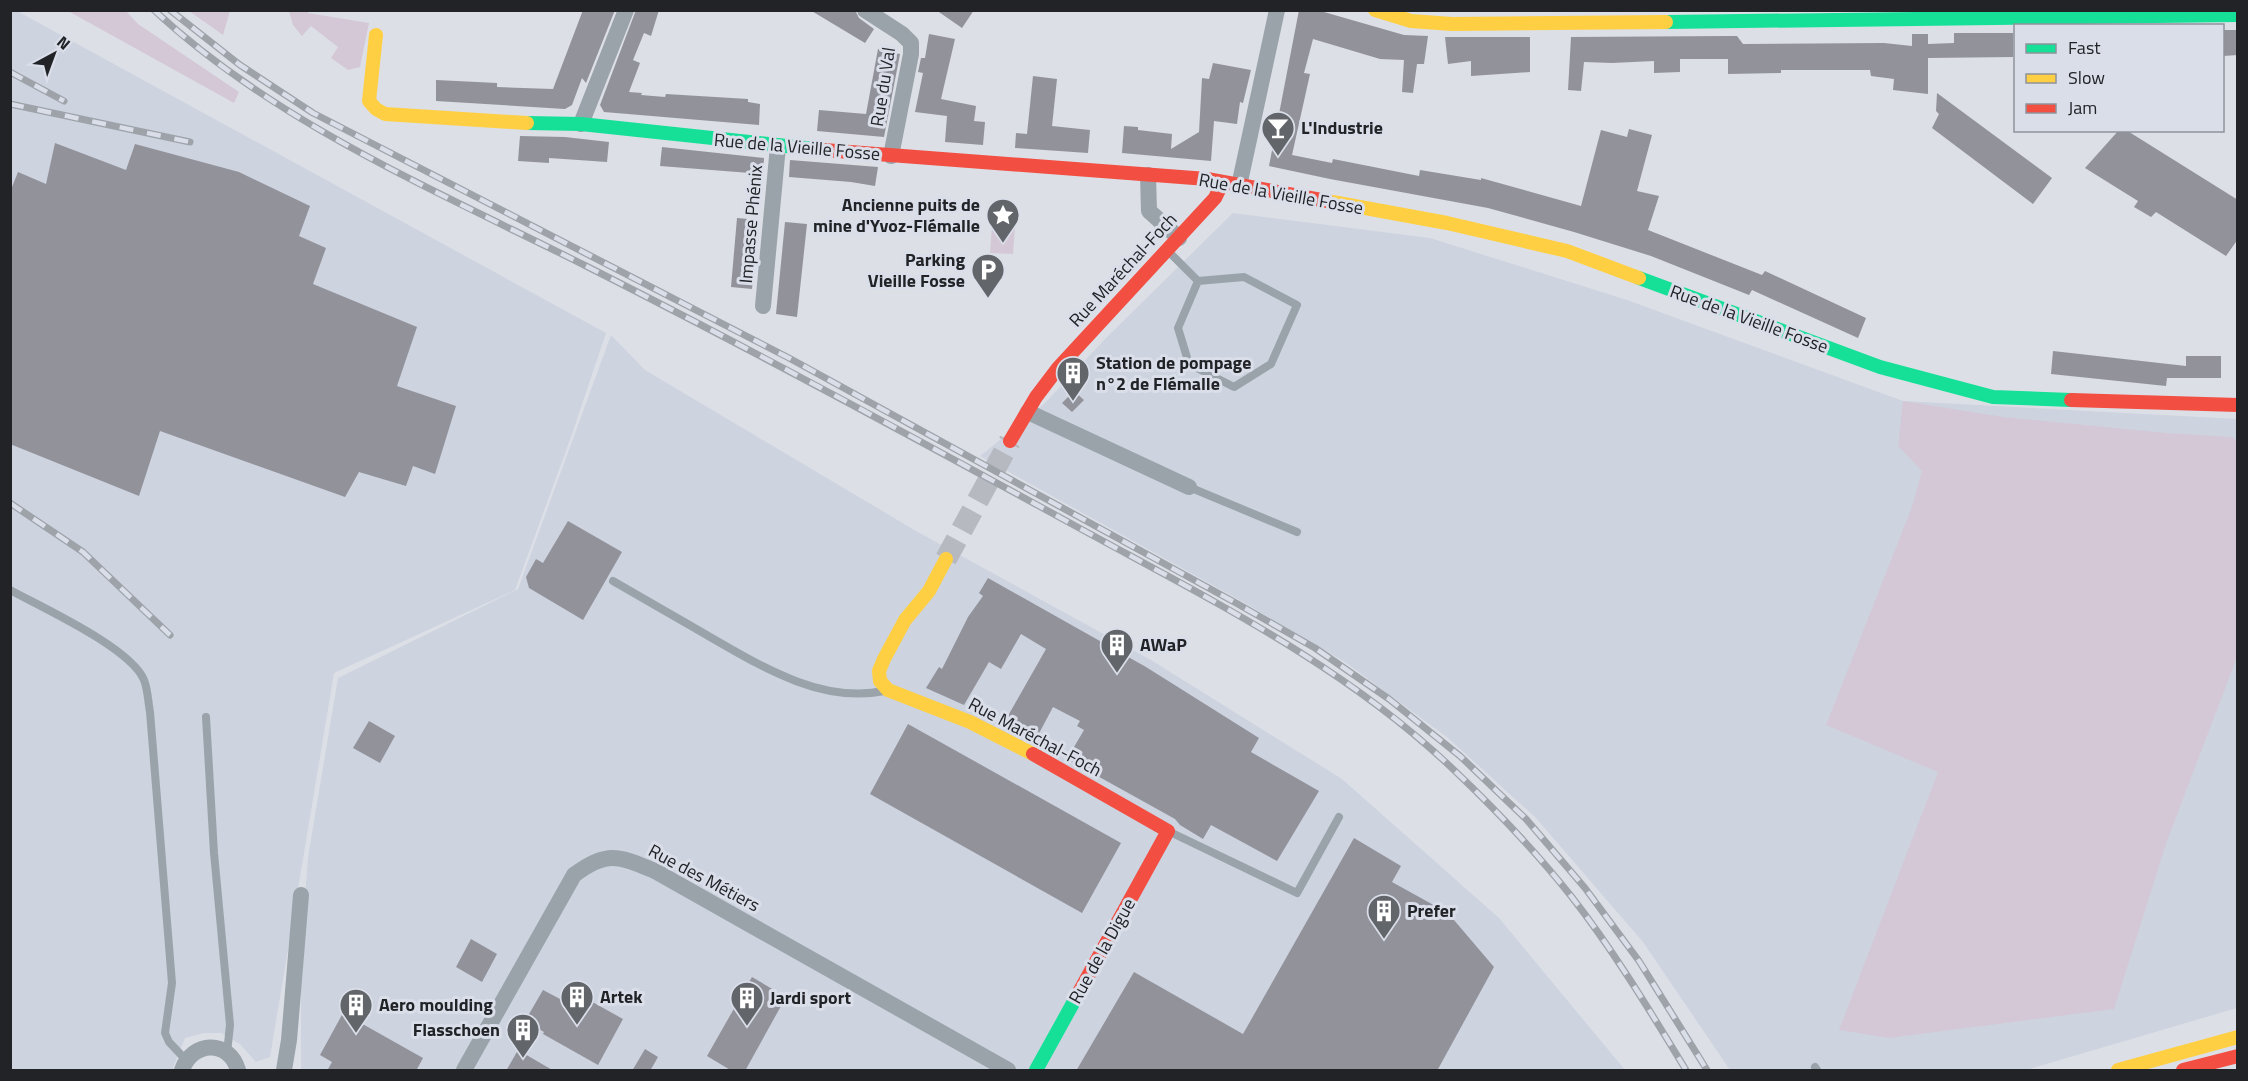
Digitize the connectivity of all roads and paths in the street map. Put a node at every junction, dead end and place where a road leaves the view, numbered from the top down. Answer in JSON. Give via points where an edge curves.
{"nodes":[{"id":1,"x":626,"y":10,"type":"edge"},
{"id":2,"x":865,"y":10,"type":"edge"},
{"id":3,"x":1277,"y":10,"type":"edge"},
{"id":4,"x":1375,"y":10,"type":"edge"},
{"id":5,"x":2238,"y":15,"type":"edge"},
{"id":6,"x":1566,"y":16,"type":"edge"},
{"id":7,"x":376,"y":34,"type":"dead end"},
{"id":8,"x":581,"y":124,"type":"junction"},
{"id":9,"x":778,"y":146,"type":"junction"},
{"id":10,"x":891,"y":156,"type":"junction"},
{"id":11,"x":1149,"y":175,"type":"junction"},
{"id":12,"x":1231,"y":184,"type":"junction"},
{"id":13,"x":1173,"y":244,"type":"junction"},
{"id":14,"x":1198,"y":280,"type":"junction"},
{"id":15,"x":763,"y":306,"type":"dead end"},
{"id":16,"x":2238,"y":405,"type":"edge"},
{"id":17,"x":1028,"y":412,"type":"junction"},
{"id":18,"x":1010,"y":441,"type":"tunnel mouth"},
{"id":19,"x":1189,"y":487,"type":"joint"},
{"id":20,"x":1297,"y":532,"type":"dead end"},
{"id":21,"x":946,"y":560,"type":"tunnel mouth"},
{"id":22,"x":613,"y":581,"type":"dead end"},
{"id":23,"x":10,"y":590,"type":"edge"},
{"id":24,"x":888,"y":690,"type":"junction"},
{"id":25,"x":206,"y":717,"type":"dead end"},
{"id":26,"x":1339,"y":817,"type":"dead end"},
{"id":27,"x":1168,"y":831,"type":"junction"},
{"id":28,"x":301,"y":895,"type":"dead end"},
{"id":29,"x":2238,"y":1037,"type":"edge"},
{"id":30,"x":227,"y":1053,"type":"junction"},
{"id":31,"x":2238,"y":1056,"type":"edge"},
{"id":32,"x":184,"y":1065,"type":"edge"},
{"id":33,"x":238,"y":1071,"type":"edge"},
{"id":34,"x":284,"y":1071,"type":"edge"},
{"id":35,"x":464,"y":1071,"type":"edge"},
{"id":36,"x":1008,"y":1071,"type":"edge"},
{"id":37,"x":1036,"y":1071,"type":"edge"},
{"id":38,"x":2118,"y":1071,"type":"edge"},
{"id":39,"x":2183,"y":1071,"type":"edge"}],
"edges":[{"from":1,"to":8,"type":"street"},
{"from":2,"to":10,"type":"street","name":"Rue du Val","via":[[910,43]]},
{"from":3,"to":12,"type":"street"},
{"from":4,"to":6,"type":"street","via":[[1411,21],[1452,24]]},
{"from":5,"to":6,"type":"street"},
{"from":7,"to":8,"type":"street","name":"Rue de la Vieille Fosse","via":[[369,100],[385,114]]},
{"from":8,"to":9,"type":"street","name":"Rue de la Vieille Fosse"},
{"from":9,"to":10,"type":"street","name":"Rue de la Vieille Fosse"},
{"from":9,"to":15,"type":"street","name":"Impasse Phénix"},
{"from":10,"to":11,"type":"street","name":"Rue de la Vieille Fosse"},
{"from":11,"to":12,"type":"street","name":"Rue de la Vieille Fosse"},
{"from":11,"to":13,"type":"street","via":[[1149,211]]},
{"from":12,"to":13,"type":"street","name":"Rue Maréchal-Foch"},
{"from":12,"to":16,"type":"street","name":"Rue de la Vieille Fosse","via":[[1447,223],[1567,251],[1880,367],[1993,397]]},
{"from":13,"to":14,"type":"lane"},
{"from":13,"to":17,"type":"street","name":"Rue Maréchal-Foch","via":[[1058,368]]},
{"from":14,"to":14,"type":"lane","via":[[1244,277],[1297,305],[1271,363],[1234,387],[1189,364],[1179,328]]},
{"from":17,"to":18,"type":"street","name":"Rue Maréchal-Foch"},
{"from":17,"to":19,"type":"street"},
{"from":19,"to":20,"type":"lane"},
{"from":21,"to":24,"type":"street","via":[[884,659],[880,681]]},
{"from":22,"to":24,"type":"lane","via":[[771,672],[818,688],[864,695]]},
{"from":23,"to":32,"type":"lane","via":[[116,649],[144,680],[150,712],[172,983],[165,1033]]},
{"from":24,"to":27,"type":"street","name":"Rue Maréchal-Foch","via":[[1000,736]]},
{"from":25,"to":30,"type":"lane","via":[[230,1025]]},
{"from":26,"to":27,"type":"lane","via":[[1297,893]]},
{"from":27,"to":37,"type":"street","name":"Rue de la Digue"},
{"from":28,"to":34,"type":"street"},
{"from":29,"to":38,"type":"street"},
{"from":30,"to":32,"type":"street","via":[[219,1048],[200,1049]]},
{"from":30,"to":33,"type":"street"},
{"from":31,"to":39,"type":"street"},
{"from":35,"to":36,"type":"street","name":"Rue des Métiers","via":[[574,876],[590,863],[606,858],[623,858],[655,871]]}]}
